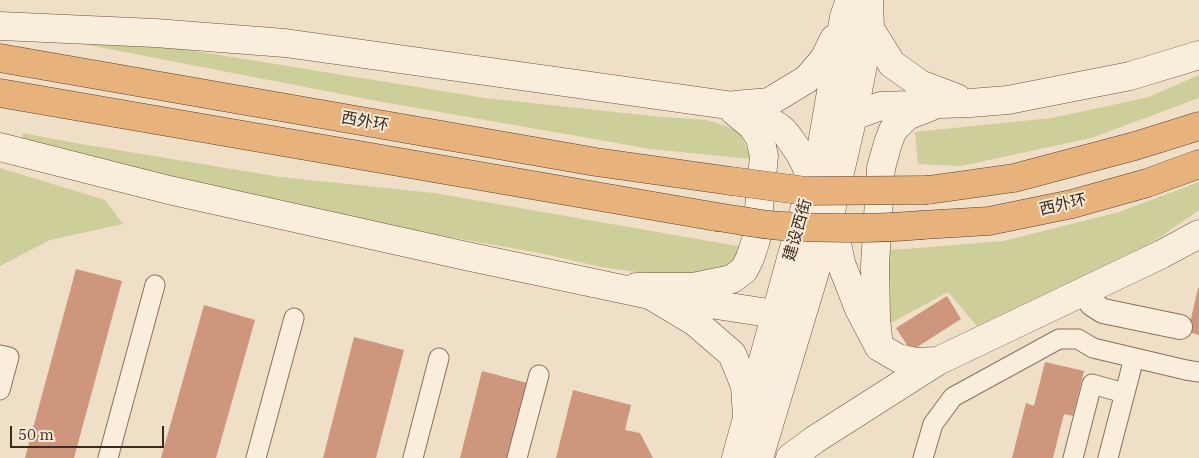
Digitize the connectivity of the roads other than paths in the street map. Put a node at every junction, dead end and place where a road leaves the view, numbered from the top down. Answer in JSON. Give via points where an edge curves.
{"nodes":[{"id":1,"x":869,"y":0,"type":"edge"},
{"id":2,"x":847,"y":9,"type":"edge"},
{"id":3,"x":0,"y":17,"type":"edge"},
{"id":4,"x":0,"y":26,"type":"edge"},
{"id":5,"x":870,"y":29,"type":"junction"},
{"id":6,"x":155,"y":33,"type":"junction"},
{"id":7,"x":1199,"y":55,"type":"edge"},
{"id":8,"x":0,"y":58,"type":"edge"},
{"id":9,"x":0,"y":93,"type":"edge"},
{"id":10,"x":970,"y":103,"type":"junction"},
{"id":11,"x":938,"y":104,"type":"junction"},
{"id":12,"x":727,"y":105,"type":"junction"},
{"id":13,"x":853,"y":116,"type":"junction"},
{"id":14,"x":1199,"y":126,"type":"edge"},
{"id":15,"x":0,"y":147,"type":"edge"},
{"id":16,"x":817,"y":163,"type":"junction"},
{"id":17,"x":1199,"y":164,"type":"edge"},
{"id":18,"x":831,"y":211,"type":"junction"},
{"id":19,"x":1199,"y":234,"type":"edge"},
{"id":20,"x":817,"y":266,"type":"junction"},
{"id":21,"x":155,"y":284,"type":"dead end"},
{"id":22,"x":610,"y":287,"type":"junction"},
{"id":23,"x":1084,"y":291,"type":"junction"},
{"id":24,"x":650,"y":295,"type":"junction"},
{"id":25,"x":775,"y":314,"type":"junction"},
{"id":26,"x":294,"y":318,"type":"dead end"},
{"id":27,"x":1180,"y":327,"type":"dead end"},
{"id":28,"x":879,"y":347,"type":"junction"},
{"id":29,"x":0,"y":354,"type":"edge"},
{"id":30,"x":440,"y":358,"type":"dead end"},
{"id":31,"x":1134,"y":358,"type":"junction"},
{"id":32,"x":938,"y":361,"type":"junction"},
{"id":33,"x":1199,"y":372,"type":"edge"},
{"id":34,"x":538,"y":375,"type":"dead end"},
{"id":35,"x":0,"y":390,"type":"edge"},
{"id":36,"x":1124,"y":393,"type":"junction"},
{"id":37,"x":747,"y":417,"type":"junction"},
{"id":38,"x":108,"y":458,"type":"edge"},
{"id":39,"x":256,"y":458,"type":"edge"},
{"id":40,"x":413,"y":458,"type":"edge"},
{"id":41,"x":517,"y":458,"type":"edge"},
{"id":42,"x":736,"y":458,"type":"edge"},
{"id":43,"x":759,"y":458,"type":"edge"},
{"id":44,"x":790,"y":458,"type":"edge"},
{"id":45,"x":922,"y":458,"type":"edge"},
{"id":46,"x":1073,"y":458,"type":"edge"},
{"id":47,"x":1108,"y":458,"type":"edge"}],
"edges":[{"from":1,"to":5,"type":"main road","name":"建设西街"},
{"from":2,"to":12,"type":"main road","via":[[824,59],[808,79],[769,102]]},
{"from":2,"to":16,"type":"main road","name":"建设西街"},
{"from":3,"to":6,"type":"main road"},
{"from":4,"to":6,"type":"main road"},
{"from":5,"to":10,"type":"main road","via":[[892,64],[920,84]]},
{"from":5,"to":13,"type":"main road","name":"建设西街"},
{"from":6,"to":12,"type":"main road","via":[[285,43]]},
{"from":7,"to":10,"type":"main road","via":[[1130,76],[1008,100]]},
{"from":8,"to":14,"type":"highway","name":"西外环","bridge":true,"via":[[586,160],[806,191],[928,190],[1014,178]]},
{"from":9,"to":17,"type":"highway","name":"西外环","bridge":true,"via":[[780,226],[876,228],[988,221],[1072,204],[1147,183]]},
{"from":10,"to":11,"type":"main road"},
{"from":11,"to":13,"type":"main road","via":[[881,106]]},
{"from":11,"to":28,"type":"main road","via":[[907,116],[893,130],[881,168],[875,265]]},
{"from":12,"to":16,"type":"main road","via":[[759,116],[782,129],[801,154]]},
{"from":12,"to":22,"type":"main road","via":[[752,126],[760,138],[764,156],[756,240],[744,270],[732,279],[693,287]]},
{"from":13,"to":16,"type":"main road","via":[[836,126]]},
{"from":13,"to":18,"type":"main road","name":"建设西街"},
{"from":15,"to":22,"type":"main road","via":[[169,190]]},
{"from":16,"to":18,"type":"main road","via":[[824,176]]},
{"from":16,"to":20,"type":"main road"},
{"from":16,"to":25,"type":"main road","name":"建设西街"},
{"from":18,"to":20,"type":"main road","name":"建设西街"},
{"from":18,"to":28,"type":"main road","via":[[841,264]]},
{"from":19,"to":23,"type":"main road"},
{"from":20,"to":25,"type":"main road","via":[[788,310]]},
{"from":20,"to":43,"type":"main road","name":"建设西街"},
{"from":21,"to":38,"type":"street"},
{"from":22,"to":24,"type":"main road"},
{"from":23,"to":27,"type":"street","via":[[1092,304],[1104,311]]},
{"from":23,"to":32,"type":"main road"},
{"from":24,"to":25,"type":"main road"},
{"from":24,"to":37,"type":"main road","via":[[695,322],[732,354],[745,386]]},
{"from":25,"to":37,"type":"main road","name":"建设西街"},
{"from":26,"to":39,"type":"street"},
{"from":28,"to":32,"type":"main road","via":[[898,358],[916,362]]},
{"from":29,"to":35,"type":"street","via":[[9,357]]},
{"from":30,"to":40,"type":"street"},
{"from":31,"to":33,"type":"street"},
{"from":31,"to":36,"type":"street"},
{"from":31,"to":45,"type":"street","via":[[1094,348],[1078,339],[1059,340],[953,397],[933,424]]},
{"from":32,"to":44,"type":"main road"},
{"from":34,"to":41,"type":"street"},
{"from":36,"to":46,"type":"street","via":[[1092,384]]},
{"from":36,"to":47,"type":"street"},
{"from":37,"to":42,"type":"main road","name":"建设西街"}]}
